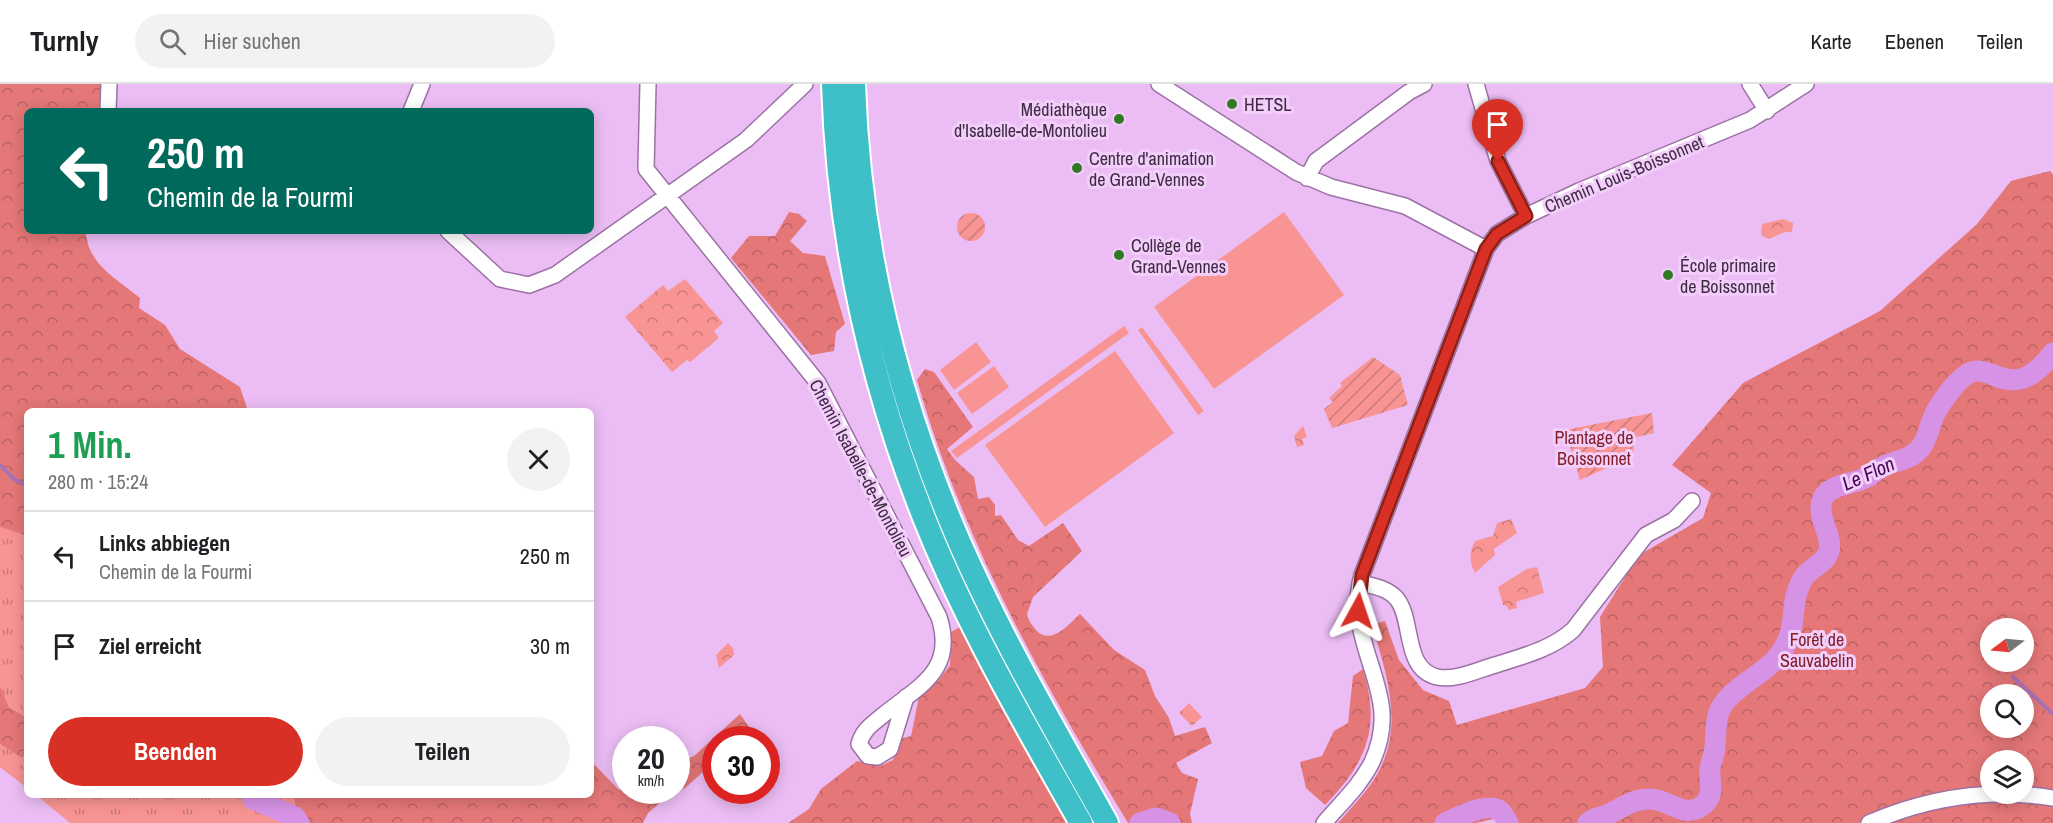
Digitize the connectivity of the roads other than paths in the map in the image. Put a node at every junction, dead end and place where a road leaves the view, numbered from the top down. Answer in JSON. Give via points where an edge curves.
{"nodes":[{"id":1,"x":109,"y":84,"type":"edge"},
{"id":2,"x":422,"y":84,"type":"edge"},
{"id":3,"x":648,"y":84,"type":"edge"},
{"id":4,"x":805,"y":84,"type":"edge"},
{"id":5,"x":833,"y":84,"type":"edge"},
{"id":6,"x":854,"y":84,"type":"edge"},
{"id":7,"x":869,"y":84,"type":"edge"},
{"id":8,"x":1159,"y":84,"type":"edge"},
{"id":9,"x":1424,"y":84,"type":"edge"},
{"id":10,"x":1476,"y":84,"type":"edge"},
{"id":11,"x":1750,"y":84,"type":"edge"},
{"id":12,"x":1806,"y":84,"type":"edge"},
{"id":13,"x":108,"y":108,"type":"edge"},
{"id":14,"x":412,"y":108,"type":"edge"},
{"id":15,"x":1767,"y":111,"type":"junction"},
{"id":16,"x":1307,"y":178,"type":"junction"},
{"id":17,"x":666,"y":196,"type":"junction"},
{"id":18,"x":1526,"y":216,"type":"junction"},
{"id":19,"x":451,"y":234,"type":"edge"},
{"id":20,"x":1486,"y":249,"type":"junction"},
{"id":21,"x":888,"y":357,"type":"junction"},
{"id":22,"x":1692,"y":501,"type":"dead end"},
{"id":23,"x":1360,"y":583,"type":"junction"},
{"id":24,"x":906,"y":697,"type":"dead end"},
{"id":25,"x":2053,"y":798,"type":"edge"},
{"id":26,"x":1081,"y":823,"type":"edge"},
{"id":27,"x":1107,"y":823,"type":"edge"},
{"id":28,"x":1324,"y":823,"type":"edge"},
{"id":29,"x":1869,"y":823,"type":"edge"}],
"edges":[{"from":1,"to":13,"type":"street"},
{"from":2,"to":14,"type":"street"},
{"from":3,"to":17,"type":"street","name":"Chemin Isabelle-de-Montolieu","via":[[646,170]]},
{"from":4,"to":17,"type":"street","via":[[753,134]]},
{"from":5,"to":21,"type":"highway","via":[[843,205],[857,295]]},
{"from":6,"to":21,"type":"highway","via":[[863,202]]},
{"from":7,"to":21,"type":"highway"},
{"from":8,"to":16,"type":"street"},
{"from":9,"to":16,"type":"street","via":[[1316,161]]},
{"from":10,"to":18,"type":"street","via":[[1498,161]]},
{"from":11,"to":15,"type":"street"},
{"from":12,"to":15,"type":"street","name":"Chemin Louis-Boissonnet"},
{"from":15,"to":18,"type":"street","name":"Chemin Louis-Boissonnet"},
{"from":16,"to":20,"type":"street","via":[[1405,206]]},
{"from":17,"to":19,"type":"street","via":[[555,275],[529,285],[500,279]]},
{"from":17,"to":24,"type":"street","name":"Chemin Isabelle-de-Montolieu","via":[[818,383],[939,617],[944,640],[940,663],[932,676]]},
{"from":18,"to":20,"type":"street","name":"Chemin Louis-Boissonnet","via":[[1497,234]]},
{"from":20,"to":23,"type":"street","name":"Chemin Louis-Boissonnet"},
{"from":21,"to":26,"type":"highway","via":[[904,465],[940,555],[992,662]]},
{"from":21,"to":27,"type":"highway","via":[[980,586]]},
{"from":22,"to":23,"type":"street","via":[[1674,520],[1646,535],[1561,641],[1453,677],[1436,677],[1422,669],[1397,600],[1384,589]]},
{"from":23,"to":28,"type":"street","name":"Chemin Louis-Boissonnet","via":[[1359,623],[1378,682],[1382,727],[1364,776]]},
{"from":25,"to":29,"type":"street","via":[[2001,794],[1949,798]]}]}
